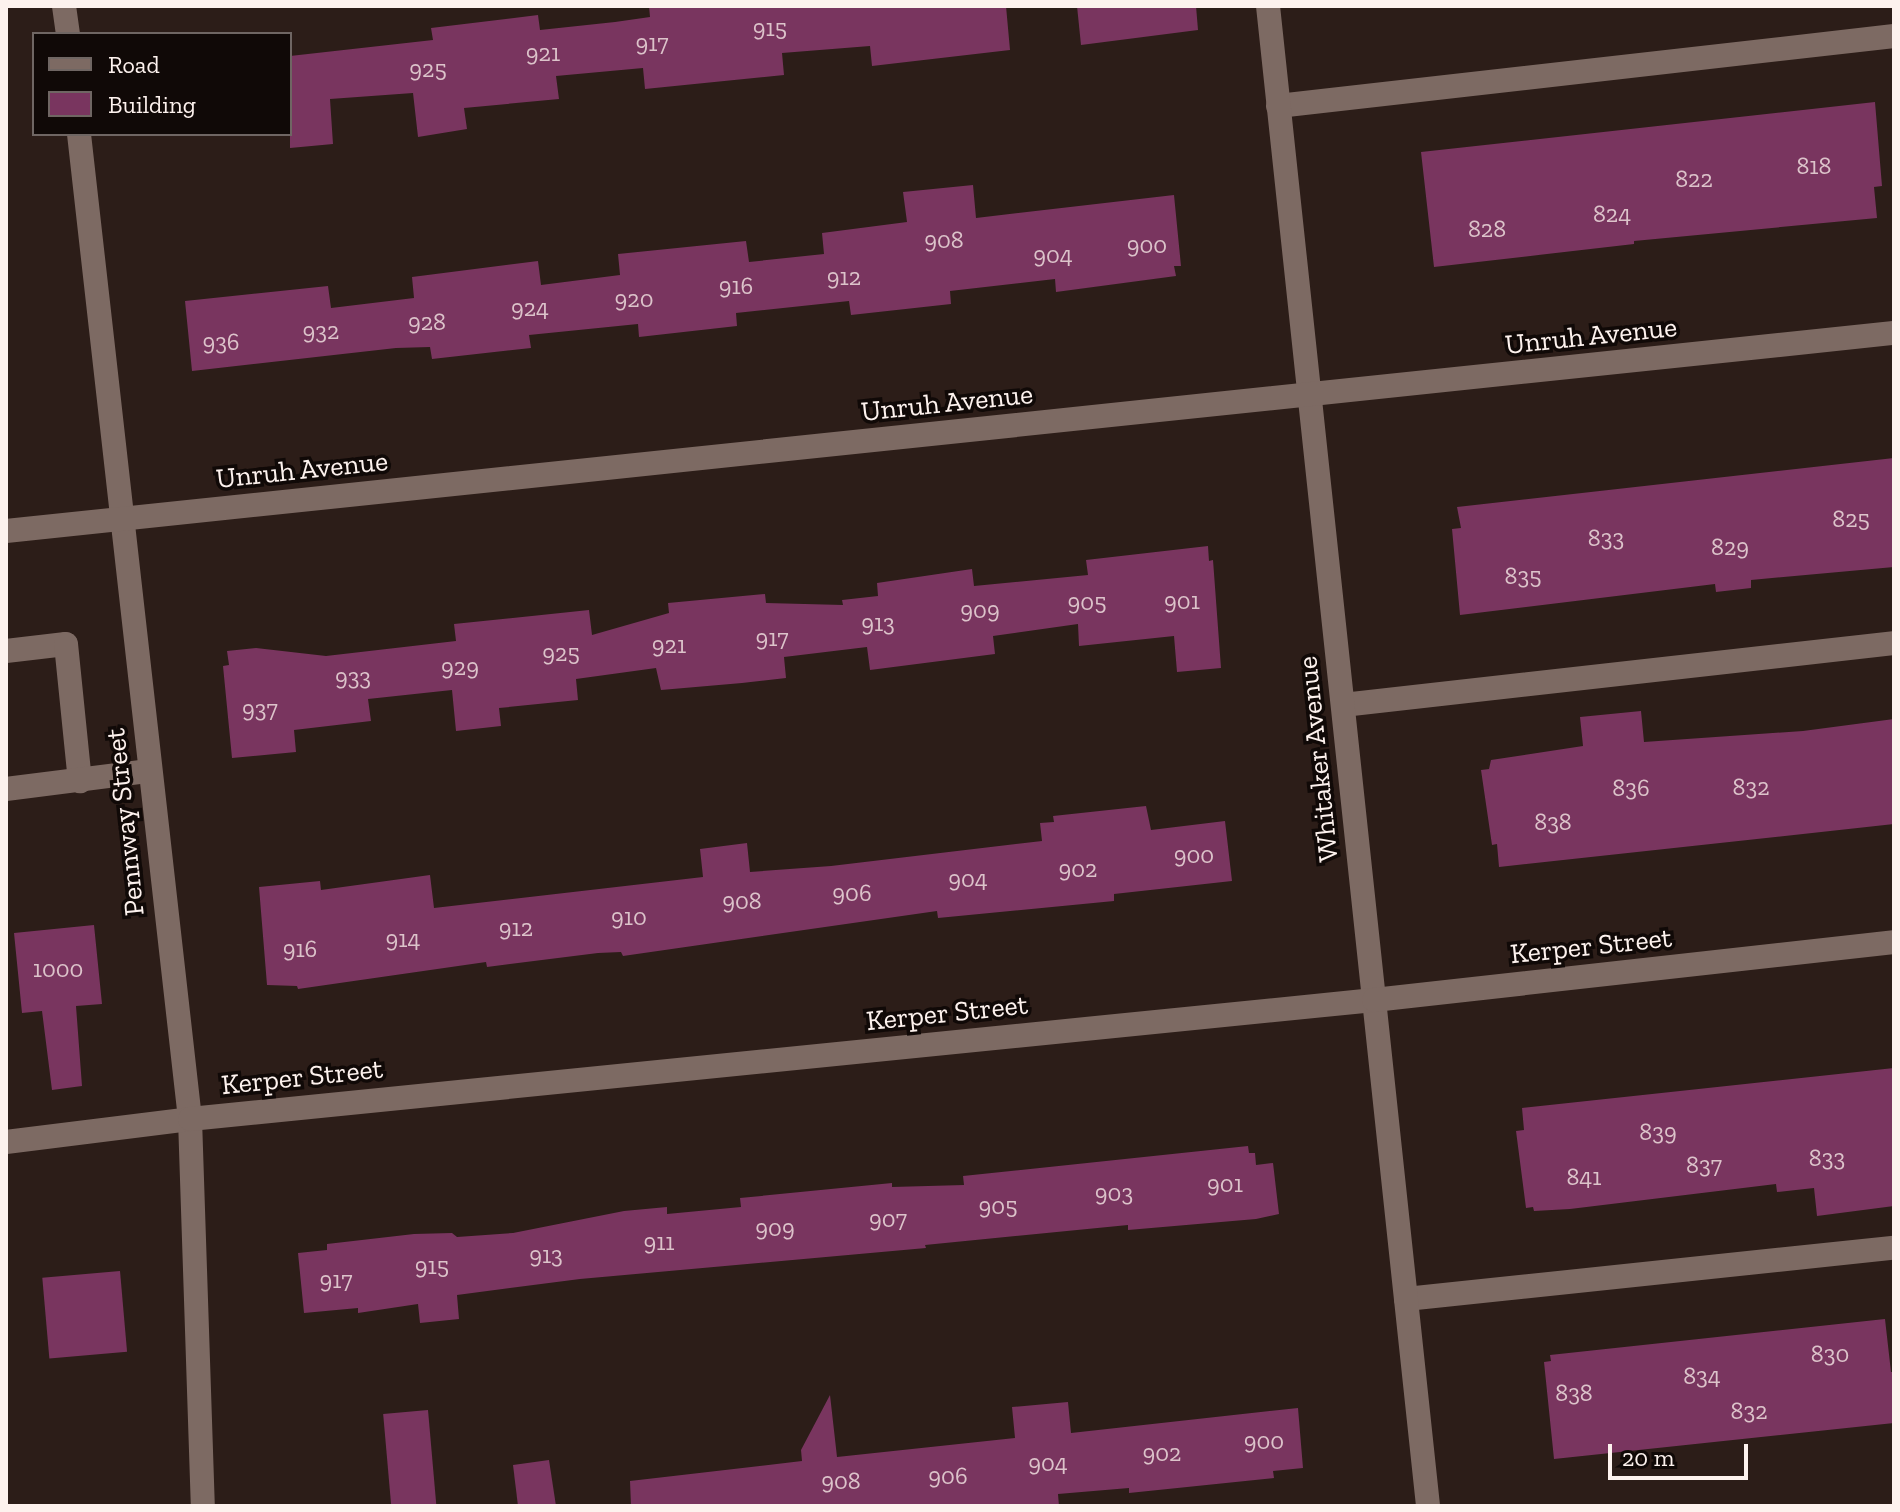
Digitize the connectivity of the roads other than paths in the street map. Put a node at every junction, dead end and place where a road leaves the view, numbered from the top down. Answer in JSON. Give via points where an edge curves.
{"nodes":[{"id":1,"x":64,"y":6,"type":"edge"},
{"id":2,"x":1268,"y":6,"type":"edge"},
{"id":3,"x":68,"y":32,"type":"edge"},
{"id":4,"x":1894,"y":36,"type":"edge"},
{"id":5,"x":1278,"y":106,"type":"junction"},
{"id":6,"x":79,"y":136,"type":"edge"},
{"id":7,"x":1894,"y":333,"type":"edge"},
{"id":8,"x":1309,"y":396,"type":"junction"},
{"id":9,"x":124,"y":519,"type":"junction"},
{"id":10,"x":6,"y":531,"type":"edge"},
{"id":11,"x":1894,"y":643,"type":"edge"},
{"id":12,"x":6,"y":651,"type":"edge"},
{"id":13,"x":1343,"y":705,"type":"junction"},
{"id":14,"x":149,"y":771,"type":"junction"},
{"id":15,"x":80,"y":781,"type":"junction"},
{"id":16,"x":6,"y":789,"type":"edge"},
{"id":17,"x":1894,"y":942,"type":"edge"},
{"id":18,"x":1374,"y":1000,"type":"junction"},
{"id":19,"x":190,"y":1119,"type":"junction"},
{"id":20,"x":6,"y":1142,"type":"edge"},
{"id":21,"x":1894,"y":1248,"type":"edge"},
{"id":22,"x":1406,"y":1299,"type":"junction"},
{"id":23,"x":203,"y":1506,"type":"edge"},
{"id":24,"x":1428,"y":1506,"type":"edge"}],
"edges":[{"from":1,"to":3,"type":"street"},
{"from":2,"to":5,"type":"street","name":"Whitaker Avenue"},
{"from":4,"to":5,"type":"street"},
{"from":5,"to":8,"type":"street","name":"Whitaker Avenue"},
{"from":6,"to":9,"type":"street","name":"Pennway Street"},
{"from":7,"to":8,"type":"street","name":"Unruh Avenue"},
{"from":8,"to":9,"type":"street","name":"Unruh Avenue"},
{"from":8,"to":13,"type":"street","name":"Whitaker Avenue"},
{"from":9,"to":10,"type":"street","name":"Unruh Avenue"},
{"from":9,"to":14,"type":"street","name":"Pennway Street"},
{"from":11,"to":13,"type":"street"},
{"from":12,"to":15,"type":"street","via":[[66,644]]},
{"from":13,"to":18,"type":"street","name":"Whitaker Avenue"},
{"from":14,"to":15,"type":"street"},
{"from":14,"to":19,"type":"street","name":"Pennway Street"},
{"from":15,"to":16,"type":"street"},
{"from":17,"to":18,"type":"street","name":"Kerper Street"},
{"from":18,"to":19,"type":"street","name":"Kerper Street"},
{"from":18,"to":22,"type":"street","name":"Whitaker Avenue"},
{"from":19,"to":20,"type":"street","name":"Kerper Street"},
{"from":19,"to":23,"type":"street","name":"Pennway Street"},
{"from":21,"to":22,"type":"street"},
{"from":22,"to":24,"type":"street","name":"Whitaker Avenue"}]}
